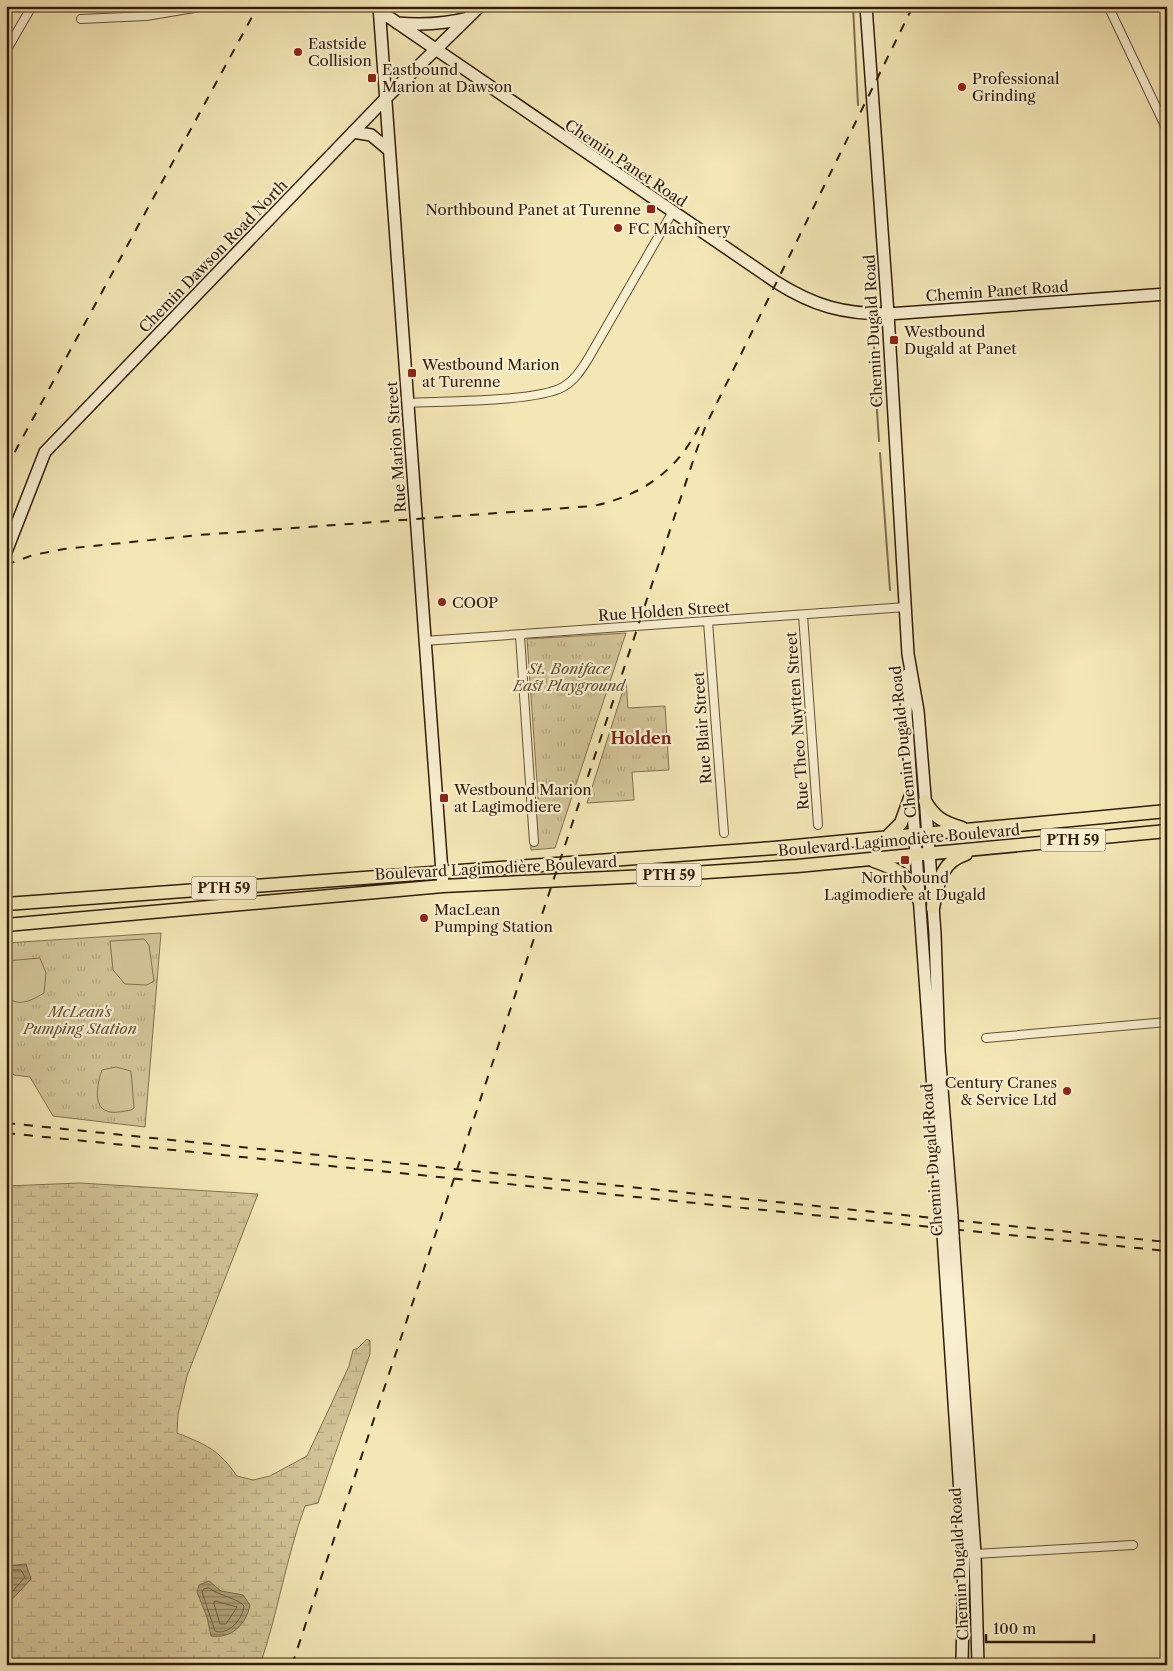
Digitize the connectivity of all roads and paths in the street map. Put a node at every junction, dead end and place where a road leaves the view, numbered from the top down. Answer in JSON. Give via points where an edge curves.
{"nodes":[{"id":1,"x":32,"y":6,"type":"edge"},
{"id":2,"x":206,"y":6,"type":"edge"},
{"id":3,"x":480,"y":6,"type":"edge"},
{"id":4,"x":866,"y":6,"type":"edge"},
{"id":5,"x":380,"y":9,"type":"edge"},
{"id":6,"x":1110,"y":10,"type":"dead end"},
{"id":7,"x":469,"y":17,"type":"junction"},
{"id":8,"x":81,"y":19,"type":"dead end"},
{"id":9,"x":397,"y":23,"type":"junction"},
{"id":10,"x":6,"y":50,"type":"edge"},
{"id":11,"x":436,"y":51,"type":"junction"},
{"id":12,"x":385,"y":99,"type":"junction"},
{"id":13,"x":1167,"y":130,"type":"edge"},
{"id":14,"x":353,"y":132,"type":"junction"},
{"id":15,"x":389,"y":150,"type":"junction"},
{"id":16,"x":672,"y":213,"type":"junction"},
{"id":17,"x":1167,"y":294,"type":"edge"},
{"id":18,"x":888,"y":314,"type":"junction"},
{"id":19,"x":407,"y":403,"type":"junction"},
{"id":20,"x":6,"y":552,"type":"edge"},
{"id":21,"x":906,"y":607,"type":"junction"},
{"id":22,"x":803,"y":615,"type":"junction"},
{"id":23,"x":708,"y":622,"type":"junction"},
{"id":24,"x":520,"y":636,"type":"junction"},
{"id":25,"x":424,"y":641,"type":"junction"},
{"id":26,"x":908,"y":654,"type":"junction"},
{"id":27,"x":911,"y":795,"type":"junction"},
{"id":28,"x":925,"y":801,"type":"junction"},
{"id":29,"x":1167,"y":811,"type":"edge"},
{"id":30,"x":818,"y":826,"type":"dead end"},
{"id":31,"x":969,"y":830,"type":"junction"},
{"id":32,"x":1167,"y":831,"type":"edge"},
{"id":33,"x":724,"y":833,"type":"dead end"},
{"id":34,"x":928,"y":834,"type":"junction"},
{"id":35,"x":914,"y":836,"type":"junction"},
{"id":36,"x":886,"y":838,"type":"junction"},
{"id":37,"x":534,"y":842,"type":"dead end"},
{"id":38,"x":980,"y":849,"type":"junction"},
{"id":39,"x":929,"y":854,"type":"junction"},
{"id":40,"x":916,"y":855,"type":"junction"},
{"id":41,"x":869,"y":859,"type":"junction"},
{"id":42,"x":442,"y":872,"type":"junction"},
{"id":43,"x":443,"y":886,"type":"junction"},
{"id":44,"x":919,"y":900,"type":"junction"},
{"id":45,"x":6,"y":904,"type":"edge"},
{"id":46,"x":933,"y":908,"type":"junction"},
{"id":47,"x":6,"y":925,"type":"edge"},
{"id":48,"x":1167,"y":1022,"type":"edge"},
{"id":49,"x":986,"y":1038,"type":"dead end"},
{"id":50,"x":947,"y":1215,"type":"junction"},
{"id":51,"x":948,"y":1234,"type":"junction"},
{"id":52,"x":1133,"y":1546,"type":"dead end"},
{"id":53,"x":975,"y":1554,"type":"junction"},
{"id":54,"x":962,"y":1665,"type":"edge"},
{"id":55,"x":978,"y":1665,"type":"edge"}],
"edges":[{"from":1,"to":10,"type":"street"},
{"from":2,"to":8,"type":"street","via":[[146,16]]},
{"from":3,"to":7,"type":"street","name":"Chemin Dawson Road North"},
{"from":4,"to":18,"type":"street","name":"Chemin Dugald Road"},
{"from":5,"to":9,"type":"street","name":"Chemin Panet Road"},
{"from":5,"to":12,"type":"street","name":"Rue Marion Street"},
{"from":6,"to":13,"type":"street"},
{"from":7,"to":9,"type":"street","via":[[446,22]]},
{"from":7,"to":11,"type":"street","name":"Chemin Dawson Road North"},
{"from":9,"to":11,"type":"street","name":"Chemin Panet Road"},
{"from":11,"to":12,"type":"street","name":"Chemin Dawson Road North"},
{"from":11,"to":16,"type":"street","name":"Chemin Panet Road"},
{"from":12,"to":14,"type":"street","name":"Chemin Dawson Road North"},
{"from":12,"to":15,"type":"street","name":"Rue Marion Street"},
{"from":14,"to":15,"type":"street","via":[[372,136]]},
{"from":14,"to":20,"type":"street","name":"Chemin Dawson Road North","via":[[45,452]]},
{"from":15,"to":19,"type":"street","name":"Rue Marion Street"},
{"from":16,"to":18,"type":"street","name":"Chemin Panet Road","via":[[802,298],[831,309]]},
{"from":16,"to":19,"type":"street","via":[[580,373],[570,382],[544,394]]},
{"from":17,"to":18,"type":"street","name":"Chemin Panet Road"},
{"from":18,"to":21,"type":"street","name":"Chemin Dugald Road"},
{"from":19,"to":25,"type":"street","name":"Rue Marion Street"},
{"from":21,"to":22,"type":"street","name":"Rue Holden Street"},
{"from":21,"to":26,"type":"street","name":"Chemin Dugald Road"},
{"from":22,"to":23,"type":"street","name":"Rue Holden Street"},
{"from":22,"to":30,"type":"street","name":"Rue Theo Nuytten Street"},
{"from":23,"to":24,"type":"street","name":"Rue Holden Street"},
{"from":23,"to":33,"type":"street","name":"Rue Blair Street"},
{"from":24,"to":25,"type":"street","name":"Rue Holden Street"},
{"from":24,"to":37,"type":"street"},
{"from":25,"to":42,"type":"street","name":"Rue Marion Street"},
{"from":26,"to":27,"type":"street","name":"Chemin Dugald Road","via":[[906,714]]},
{"from":26,"to":28,"type":"street","name":"Chemin Dugald Road","via":[[918,711]]},
{"from":27,"to":35,"type":"street","name":"Chemin Dugald Road"},
{"from":27,"to":36,"type":"main road","via":[[901,823]]},
{"from":28,"to":31,"type":"main road","via":[[940,820]]},
{"from":28,"to":34,"type":"street","name":"Chemin Dugald Road"},
{"from":29,"to":31,"type":"main road","name":"Boulevard Lagimodière Boulevard","number":"PTH 59"},
{"from":31,"to":34,"type":"main road","name":"Boulevard Lagimodière Boulevard","number":"PTH 59"},
{"from":32,"to":38,"type":"main road","name":"Boulevard Lagimodière Boulevard","number":"PTH 59"},
{"from":34,"to":35,"type":"main road","name":"Boulevard Lagimodière Boulevard","number":"PTH 59"},
{"from":34,"to":39,"type":"street","name":"Chemin Dugald Road"},
{"from":35,"to":36,"type":"main road","name":"Boulevard Lagimodière Boulevard","number":"PTH 59"},
{"from":35,"to":40,"type":"street","name":"Chemin Dugald Road"},
{"from":36,"to":42,"type":"main road","name":"Boulevard Lagimodière Boulevard","number":"PTH 59"},
{"from":38,"to":39,"type":"main road","name":"Boulevard Lagimodière Boulevard","number":"PTH 59"},
{"from":38,"to":46,"type":"main road","via":[[960,855],[946,865]]},
{"from":39,"to":40,"type":"main road","name":"Boulevard Lagimodière Boulevard","number":"PTH 59"},
{"from":39,"to":46,"type":"street","name":"Chemin Dugald Road"},
{"from":40,"to":41,"type":"main road","name":"Boulevard Lagimodière Boulevard","number":"PTH 59"},
{"from":40,"to":44,"type":"street","name":"Chemin Dugald Road"},
{"from":41,"to":43,"type":"main road","name":"Boulevard Lagimodière Boulevard","number":"PTH 59","via":[[647,876]]},
{"from":41,"to":44,"type":"main road","via":[[906,876]]},
{"from":42,"to":43,"type":"street","name":"Rue Marion Street"},
{"from":42,"to":45,"type":"main road","name":"Boulevard Lagimodière Boulevard","number":"PTH 59"},
{"from":43,"to":47,"type":"main road","name":"Boulevard Lagimodière Boulevard","number":"PTH 59"},
{"from":44,"to":50,"type":"street","name":"Chemin Dugald Road"},
{"from":46,"to":50,"type":"street","name":"Chemin Dugald Road"},
{"from":48,"to":49,"type":"street"},
{"from":50,"to":51,"type":"street","name":"Chemin Dugald Road","bridge":true},
{"from":51,"to":53,"type":"street","name":"Chemin Dugald Road"},
{"from":51,"to":54,"type":"street","name":"Chemin Dugald Road","via":[[964,1554]]},
{"from":52,"to":53,"type":"street"},
{"from":53,"to":55,"type":"street","name":"Chemin Dugald Road"}]}
